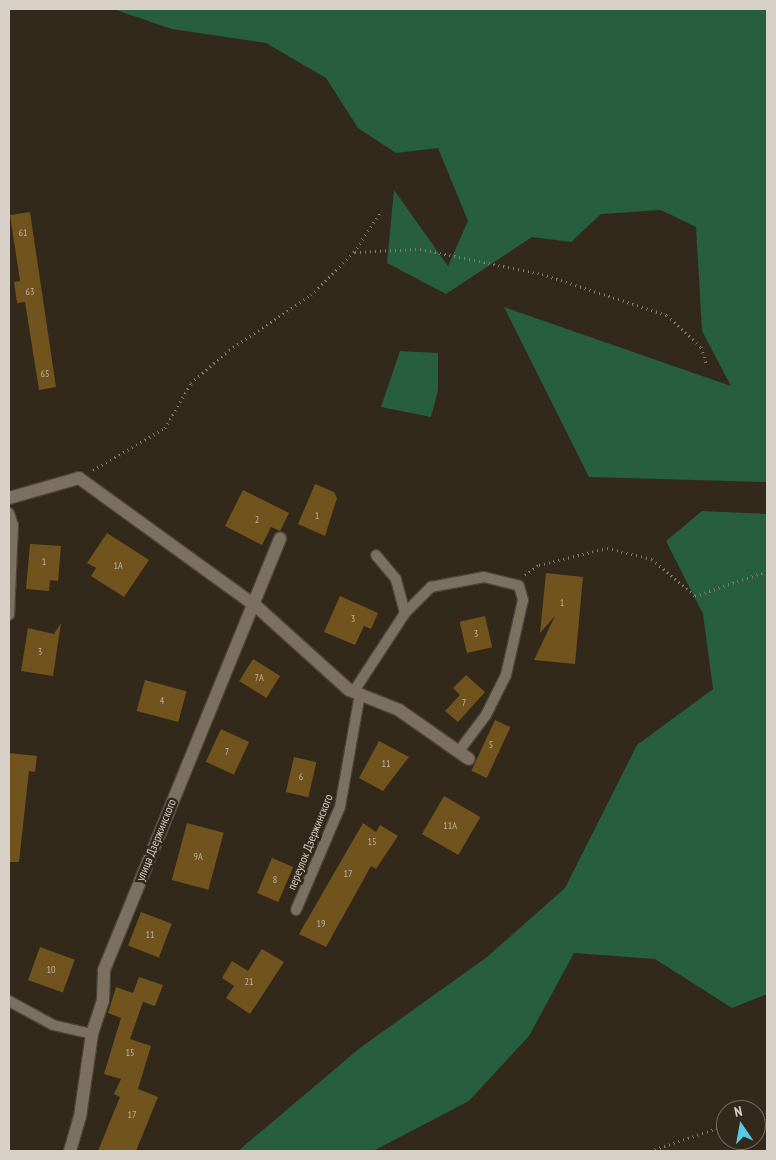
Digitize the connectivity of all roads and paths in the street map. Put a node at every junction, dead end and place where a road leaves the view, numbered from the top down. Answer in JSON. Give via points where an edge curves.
{"nodes":[{"id":1,"x":382,"y":210,"type":"dead end"},
{"id":2,"x":354,"y":252,"type":"junction"},
{"id":3,"x":706,"y":362,"type":"dead end"},
{"id":4,"x":79,"y":478,"type":"junction"},
{"id":5,"x":9,"y":498,"type":"edge"},
{"id":6,"x":9,"y":512,"type":"edge"},
{"id":7,"x":280,"y":539,"type":"dead end"},
{"id":8,"x":376,"y":555,"type":"dead end"},
{"id":9,"x":767,"y":571,"type":"edge"},
{"id":10,"x":512,"y":583,"type":"junction"},
{"id":11,"x":256,"y":606,"type":"junction"},
{"id":12,"x":405,"y":613,"type":"junction"},
{"id":13,"x":9,"y":615,"type":"edge"},
{"id":14,"x":357,"y":693,"type":"junction"},
{"id":15,"x":458,"y":751,"type":"junction"},
{"id":16,"x":470,"y":758,"type":"dead end"},
{"id":17,"x":296,"y":910,"type":"dead end"},
{"id":18,"x":9,"y":1001,"type":"edge"},
{"id":19,"x":92,"y":1034,"type":"junction"},
{"id":20,"x":716,"y":1128,"type":"edge"},
{"id":21,"x":70,"y":1151,"type":"edge"},
{"id":22,"x":650,"y":1151,"type":"edge"}],
"edges":[{"from":1,"to":2,"type":"path"},
{"from":2,"to":3,"type":"path","via":[[420,248],[542,274],[667,315],[701,346]]},
{"from":2,"to":4,"type":"path","via":[[311,295],[229,350],[191,383],[165,428]]},
{"from":4,"to":5,"type":"street"},
{"from":4,"to":11,"type":"street"},
{"from":6,"to":13,"type":"lane","via":[[13,525]]},
{"from":7,"to":11,"type":"street","name":"улица Дзержинского"},
{"from":8,"to":12,"type":"lane","via":[[396,579]]},
{"from":9,"to":10,"type":"path","via":[[695,596],[652,559],[607,548],[539,565]]},
{"from":10,"to":12,"type":"lane","via":[[484,577],[431,587]]},
{"from":10,"to":15,"type":"lane","via":[[519,586],[524,600],[506,675],[486,715]]},
{"from":11,"to":14,"type":"street"},
{"from":11,"to":19,"type":"street","name":"улица Дзержинского","via":[[104,970],[103,1001]]},
{"from":12,"to":14,"type":"lane"},
{"from":14,"to":15,"type":"street","via":[[400,710]]},
{"from":14,"to":17,"type":"lane","name":"переулок Дзержинского","via":[[340,807]]},
{"from":15,"to":16,"type":"street"},
{"from":18,"to":19,"type":"lane","via":[[53,1025]]},
{"from":19,"to":21,"type":"street","name":"улица Дзержинского","via":[[80,1117]]},
{"from":20,"to":22,"type":"path"}]}
